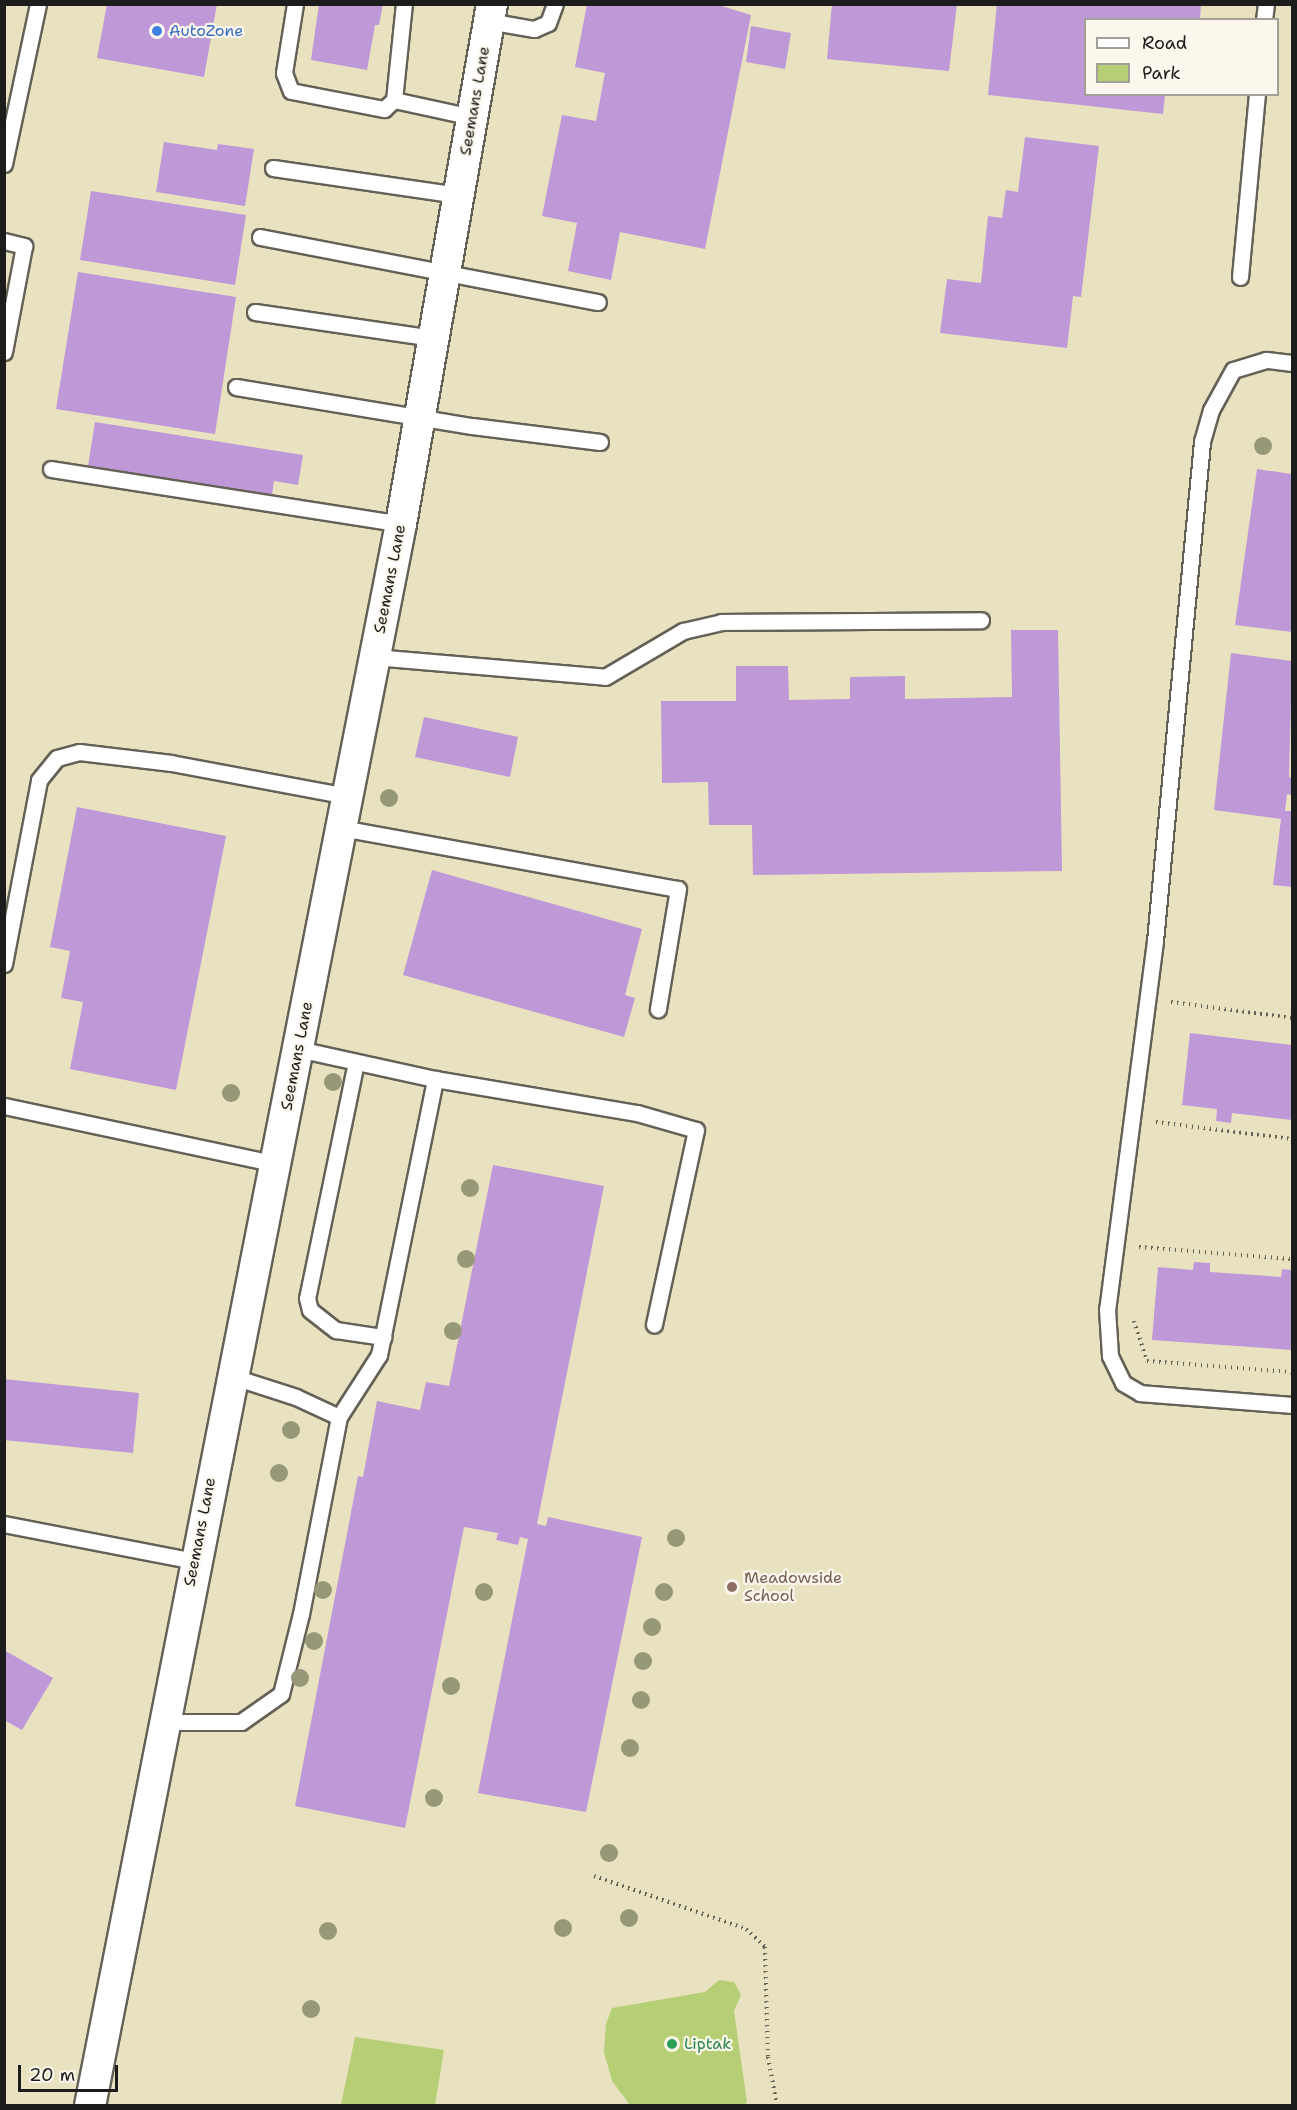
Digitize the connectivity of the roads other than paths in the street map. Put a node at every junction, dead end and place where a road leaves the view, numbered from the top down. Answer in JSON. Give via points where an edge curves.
{"nodes":[{"id":1,"x":38,"y":4,"type":"edge"},
{"id":2,"x":295,"y":4,"type":"edge"},
{"id":3,"x":404,"y":4,"type":"edge"},
{"id":4,"x":555,"y":4,"type":"edge"},
{"id":5,"x":490,"y":13,"type":"edge"},
{"id":6,"x":1257,"y":96,"type":"edge"},
{"id":7,"x":394,"y":100,"type":"junction"},
{"id":8,"x":472,"y":117,"type":"junction"},
{"id":9,"x":5,"y":163,"type":"edge"},
{"id":10,"x":273,"y":168,"type":"dead end"},
{"id":11,"x":458,"y":195,"type":"junction"},
{"id":12,"x":260,"y":237,"type":"dead end"},
{"id":13,"x":4,"y":242,"type":"edge"},
{"id":14,"x":445,"y":270,"type":"junction"},
{"id":15,"x":1240,"y":277,"type":"dead end"},
{"id":16,"x":598,"y":302,"type":"dead end"},
{"id":17,"x":255,"y":312,"type":"dead end"},
{"id":18,"x":433,"y":338,"type":"junction"},
{"id":19,"x":4,"y":352,"type":"edge"},
{"id":20,"x":1293,"y":363,"type":"edge"},
{"id":21,"x":236,"y":387,"type":"dead end"},
{"id":22,"x":420,"y":416,"type":"junction"},
{"id":23,"x":600,"y":442,"type":"dead end"},
{"id":24,"x":51,"y":470,"type":"dead end"},
{"id":25,"x":401,"y":524,"type":"junction"},
{"id":26,"x":981,"y":620,"type":"dead end"},
{"id":27,"x":374,"y":657,"type":"junction"},
{"id":28,"x":348,"y":796,"type":"junction"},
{"id":29,"x":341,"y":828,"type":"junction"},
{"id":30,"x":4,"y":964,"type":"edge"},
{"id":31,"x":658,"y":1009,"type":"dead end"},
{"id":32,"x":298,"y":1049,"type":"junction"},
{"id":33,"x":356,"y":1062,"type":"junction"},
{"id":34,"x":435,"y":1079,"type":"junction"},
{"id":35,"x":4,"y":1106,"type":"edge"},
{"id":36,"x":276,"y":1164,"type":"junction"},
{"id":37,"x":654,"y":1325,"type":"dead end"},
{"id":38,"x":383,"y":1336,"type":"junction"},
{"id":39,"x":231,"y":1376,"type":"junction"},
{"id":40,"x":1293,"y":1405,"type":"edge"},
{"id":41,"x":339,"y":1417,"type":"junction"},
{"id":42,"x":4,"y":1524,"type":"edge"},
{"id":43,"x":195,"y":1562,"type":"junction"},
{"id":44,"x":164,"y":1722,"type":"junction"},
{"id":45,"x":90,"y":2106,"type":"edge"}],
"edges":[{"from":1,"to":9,"type":"lane"},
{"from":2,"to":7,"type":"lane","via":[[284,73],[291,91],[384,109]]},
{"from":3,"to":7,"type":"lane"},
{"from":4,"to":5,"type":"lane","via":[[548,23],[534,29]]},
{"from":5,"to":8,"type":"street","name":"Seemans Lane"},
{"from":6,"to":15,"type":"lane"},
{"from":7,"to":8,"type":"lane"},
{"from":8,"to":11,"type":"street","name":"Seemans Lane"},
{"from":10,"to":11,"type":"lane"},
{"from":11,"to":14,"type":"street","name":"Seemans Lane"},
{"from":12,"to":14,"type":"lane"},
{"from":13,"to":19,"type":"lane","via":[[24,246]]},
{"from":14,"to":16,"type":"lane"},
{"from":14,"to":18,"type":"street","name":"Seemans Lane"},
{"from":17,"to":18,"type":"lane"},
{"from":18,"to":22,"type":"street","name":"Seemans Lane"},
{"from":20,"to":40,"type":"lane","via":[[1266,360],[1233,370],[1211,410],[1202,442],[1155,940],[1107,1309],[1110,1356],[1123,1383],[1140,1393]]},
{"from":21,"to":22,"type":"lane"},
{"from":22,"to":23,"type":"lane"},
{"from":22,"to":25,"type":"street","name":"Seemans Lane"},
{"from":24,"to":25,"type":"lane"},
{"from":25,"to":27,"type":"street","name":"Seemans Lane"},
{"from":26,"to":27,"type":"lane","via":[[721,622],[683,631],[606,677]]},
{"from":27,"to":28,"type":"street","name":"Seemans Lane"},
{"from":28,"to":29,"type":"street","name":"Seemans Lane"},
{"from":28,"to":30,"type":"lane","via":[[171,763],[79,752],[57,758],[39,780]]},
{"from":29,"to":31,"type":"lane","via":[[678,889]]},
{"from":29,"to":32,"type":"street","name":"Seemans Lane"},
{"from":32,"to":33,"type":"lane"},
{"from":32,"to":36,"type":"street","name":"Seemans Lane"},
{"from":33,"to":34,"type":"lane"},
{"from":33,"to":38,"type":"lane","via":[[307,1298],[310,1310],[336,1330]]},
{"from":34,"to":37,"type":"lane","via":[[637,1113],[696,1130]]},
{"from":34,"to":38,"type":"lane"},
{"from":35,"to":36,"type":"lane"},
{"from":36,"to":39,"type":"street","name":"Seemans Lane"},
{"from":38,"to":41,"type":"lane","via":[[380,1355]]},
{"from":39,"to":41,"type":"lane","via":[[296,1396]]},
{"from":39,"to":43,"type":"street","name":"Seemans Lane"},
{"from":41,"to":44,"type":"lane","via":[[301,1614],[280,1694],[241,1722]]},
{"from":42,"to":43,"type":"lane"},
{"from":43,"to":44,"type":"street","name":"Seemans Lane"},
{"from":44,"to":45,"type":"street","name":"Seemans Lane"}]}
